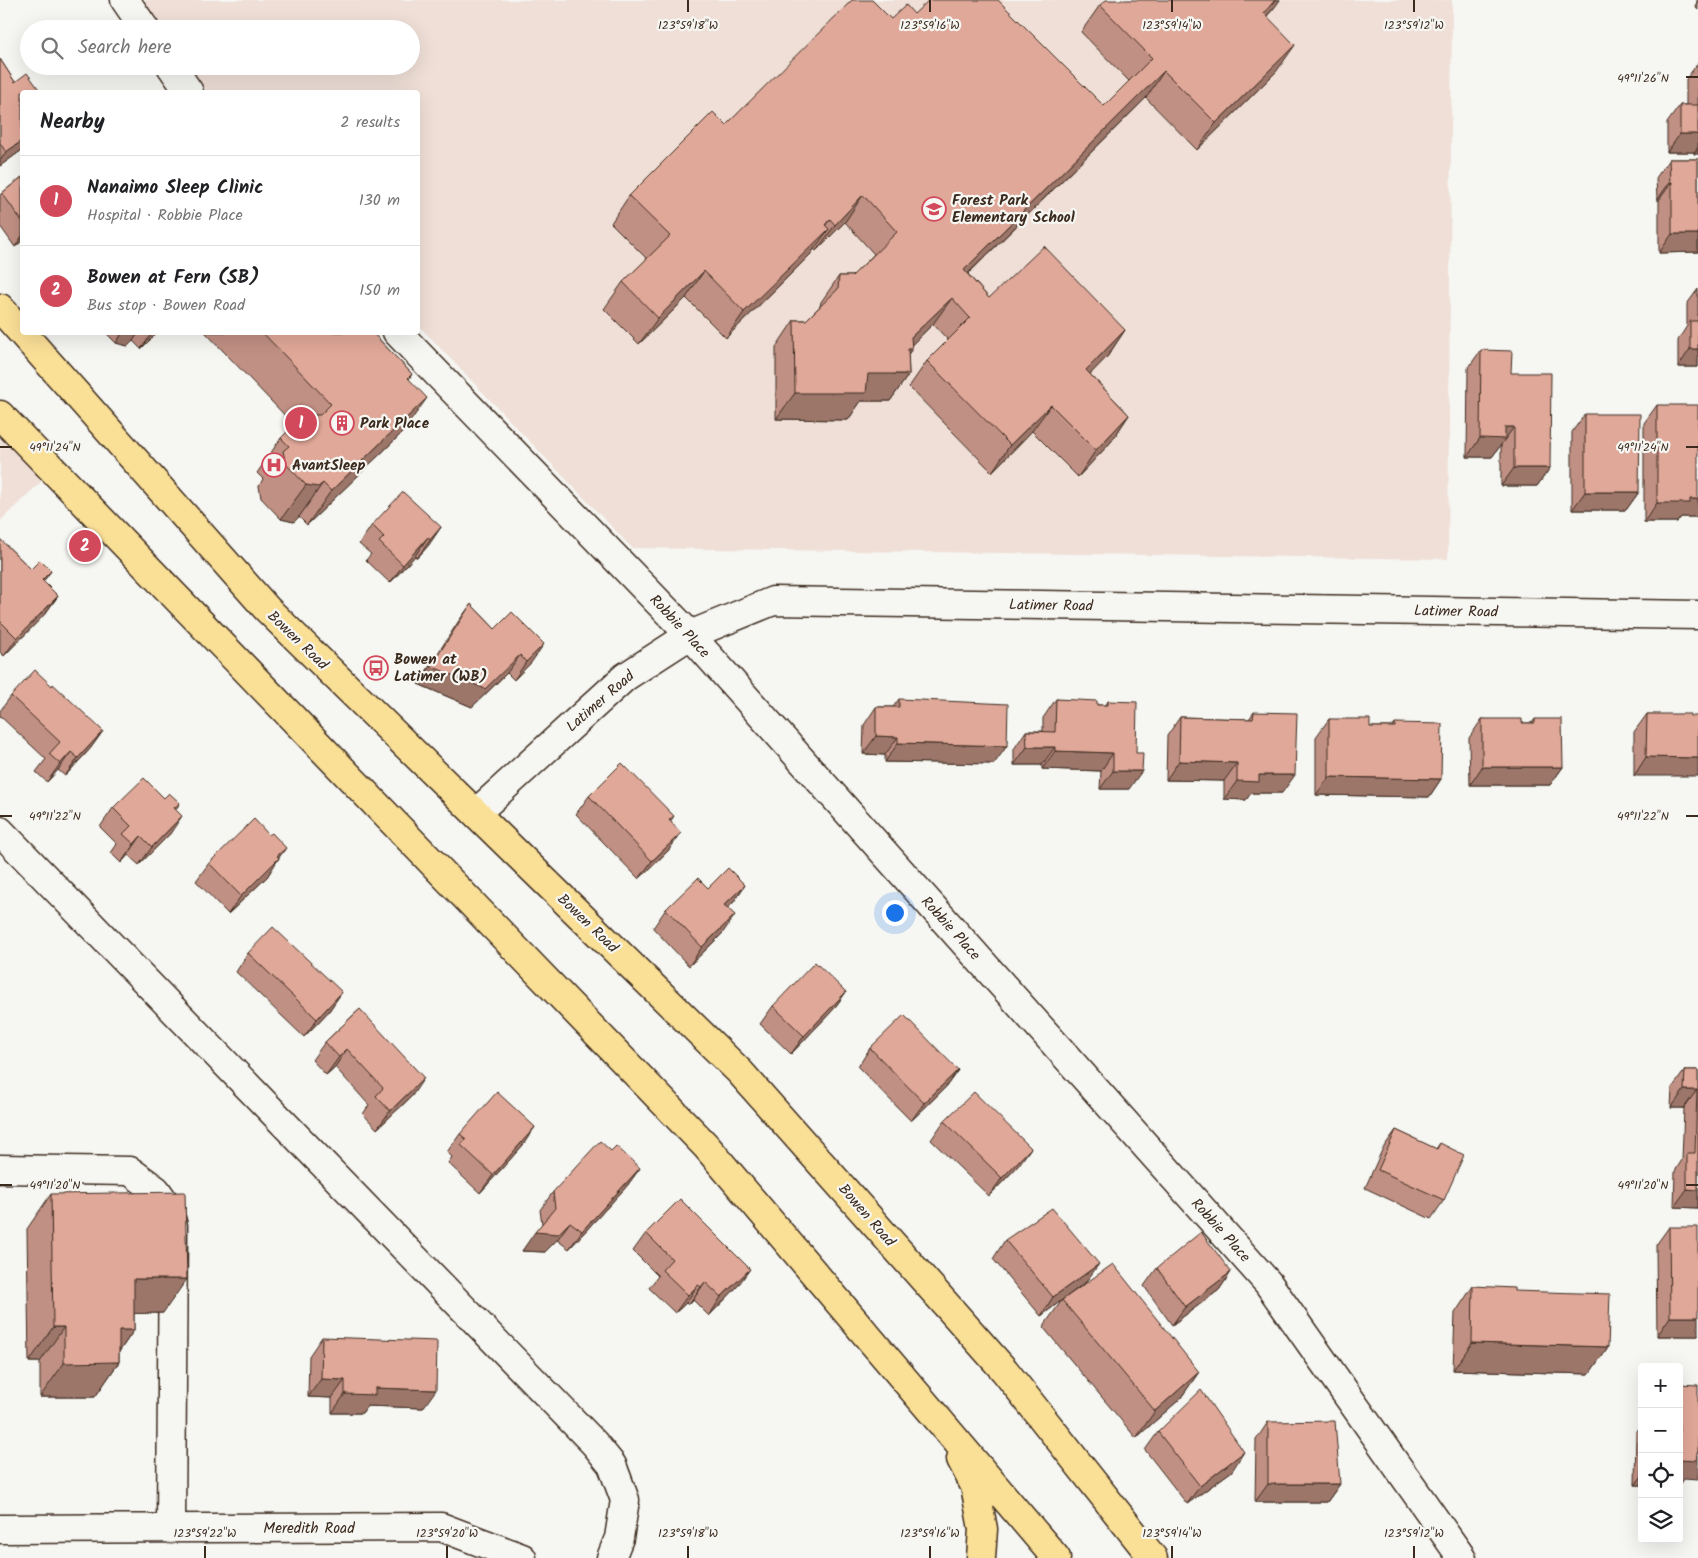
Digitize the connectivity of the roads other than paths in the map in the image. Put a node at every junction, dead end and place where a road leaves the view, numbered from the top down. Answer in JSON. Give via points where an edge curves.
{"nodes":[{"id":1,"x":125,"y":0,"type":"edge"},
{"id":2,"x":139,"y":20,"type":"edge"},
{"id":3,"x":177,"y":75,"type":"edge"},
{"id":4,"x":188,"y":90,"type":"edge"},
{"id":5,"x":0,"y":308,"type":"edge"},
{"id":6,"x":20,"y":331,"type":"edge"},
{"id":7,"x":24,"y":335,"type":"edge"},
{"id":8,"x":400,"y":335,"type":"edge"},
{"id":9,"x":0,"y":415,"type":"edge"},
{"id":10,"x":1698,"y":615,"type":"edge"},
{"id":11,"x":690,"y":635,"type":"junction"},
{"id":12,"x":476,"y":813,"type":"junction"},
{"id":13,"x":0,"y":831,"type":"edge"},
{"id":14,"x":0,"y":1169,"type":"edge"},
{"id":15,"x":943,"y":1425,"type":"junction"},
{"id":16,"x":0,"y":1529,"type":"edge"},
{"id":17,"x":171,"y":1529,"type":"junction"},
{"id":18,"x":522,"y":1558,"type":"edge"},
{"id":19,"x":611,"y":1558,"type":"edge"},
{"id":20,"x":981,"y":1558,"type":"edge"},
{"id":21,"x":1056,"y":1558,"type":"edge"},
{"id":22,"x":1153,"y":1558,"type":"edge"},
{"id":23,"x":1462,"y":1558,"type":"edge"}],
"edges":[{"from":1,"to":2,"type":"street"},
{"from":3,"to":4,"type":"street"},
{"from":5,"to":6,"type":"main road","name":"Bowen Road"},
{"from":7,"to":12,"type":"main road","name":"Bowen Road","via":[[267,609]]},
{"from":8,"to":11,"type":"street","name":"Robbie Place"},
{"from":9,"to":15,"type":"main road","via":[[706,1146]]},
{"from":10,"to":11,"type":"street","name":"Latimer Road","via":[[773,601]]},
{"from":11,"to":12,"type":"street","name":"Latimer Road","via":[[625,677]]},
{"from":11,"to":23,"type":"street","name":"Robbie Place","via":[[1268,1283]]},
{"from":12,"to":22,"type":"main road","name":"Bowen Road","via":[[740,1072],[1005,1371]]},
{"from":13,"to":19,"type":"street","via":[[594,1443],[612,1465],[626,1500]]},
{"from":14,"to":17,"type":"street","via":[[130,1171],[156,1190],[168,1207],[173,1226]]},
{"from":15,"to":20,"type":"main road","via":[[975,1486],[983,1529]]},
{"from":15,"to":21,"type":"main road"},
{"from":16,"to":17,"type":"street","name":"Meredith Road"},
{"from":17,"to":18,"type":"street","name":"Meredith Road","via":[[441,1527]]}]}
